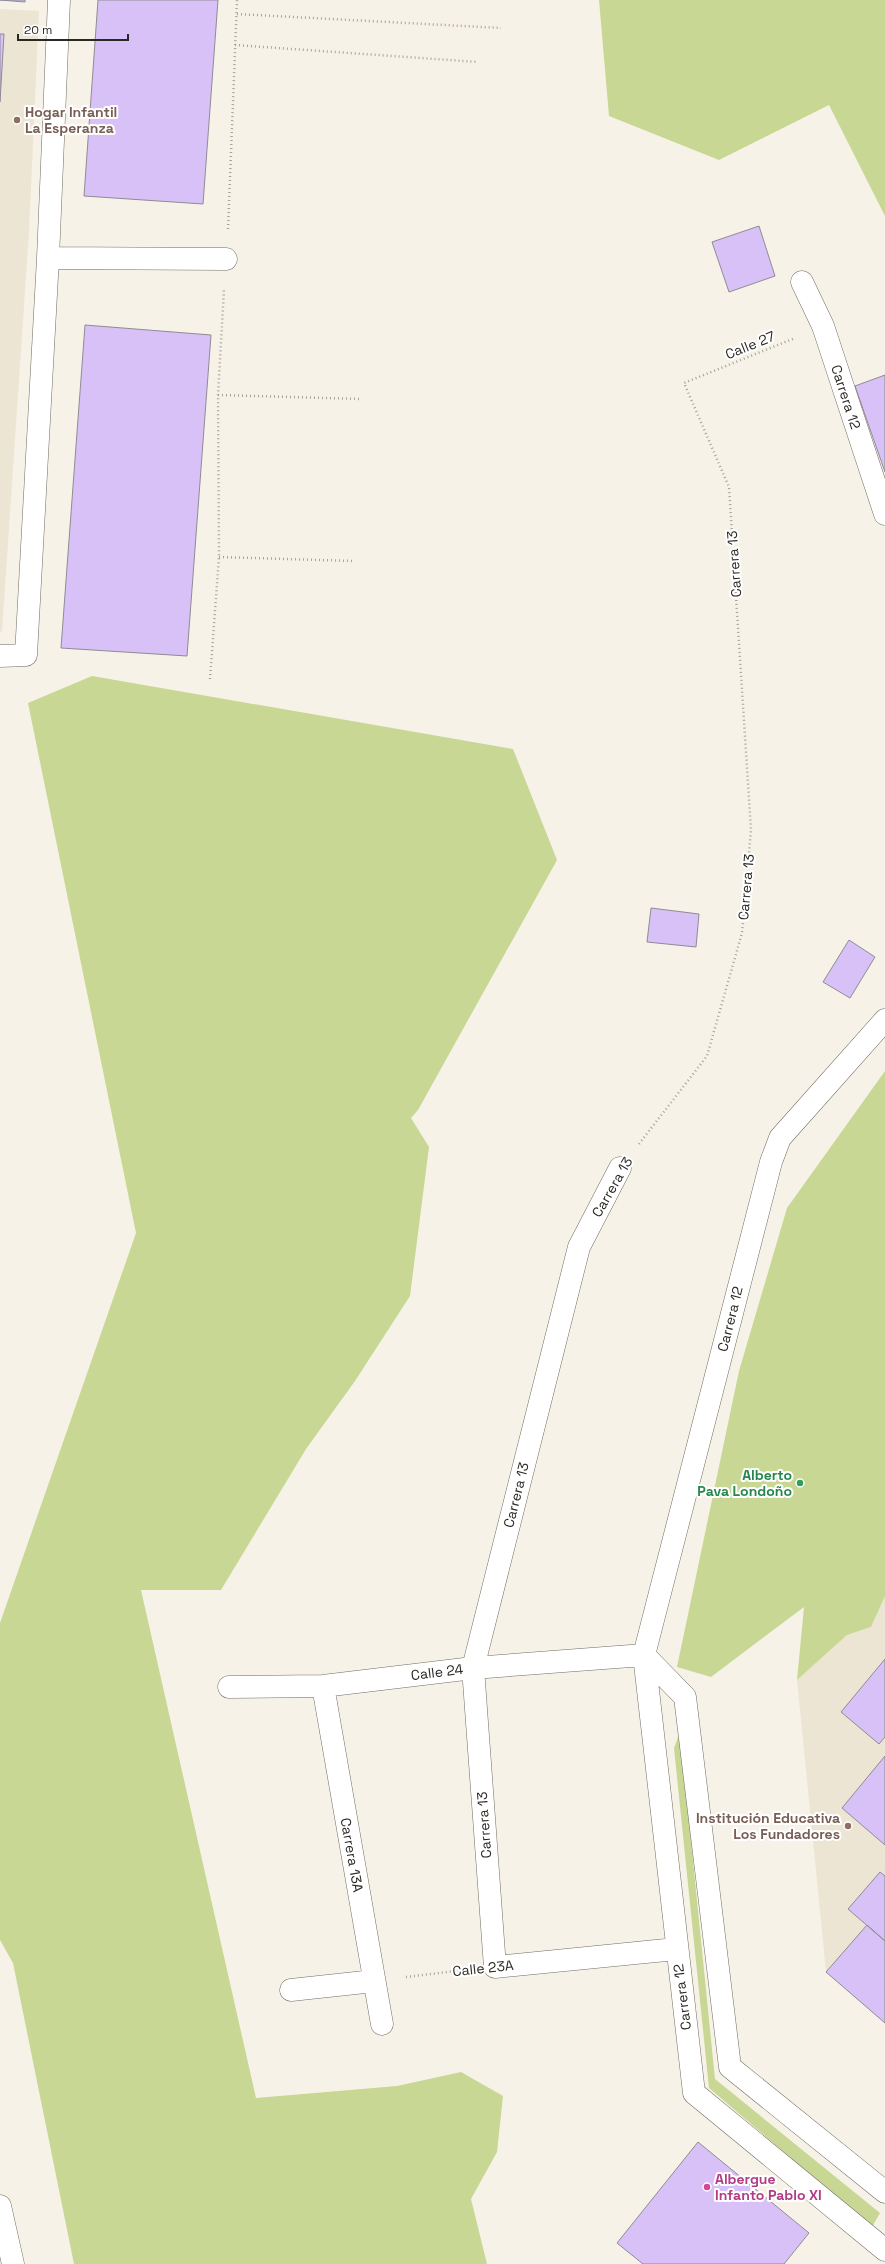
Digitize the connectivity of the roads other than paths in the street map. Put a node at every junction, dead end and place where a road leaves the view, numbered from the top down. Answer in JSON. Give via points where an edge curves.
{"nodes":[{"id":1,"x":59,"y":0,"type":"edge"},
{"id":2,"x":48,"y":258,"type":"junction"},
{"id":3,"x":226,"y":259,"type":"road end"},
{"id":4,"x":802,"y":282,"type":"dead end"},
{"id":5,"x":885,"y":514,"type":"edge"},
{"id":6,"x":0,"y":656,"type":"edge"},
{"id":7,"x":885,"y":1020,"type":"edge"},
{"id":8,"x":620,"y":1168,"type":"road end"},
{"id":9,"x":644,"y":1655,"type":"junction"},
{"id":10,"x":473,"y":1668,"type":"junction"},
{"id":11,"x":323,"y":1686,"type":"junction"},
{"id":12,"x":229,"y":1687,"type":"dead end"},
{"id":13,"x":676,"y":1949,"type":"junction"},
{"id":14,"x":494,"y":1967,"type":"joint"},
{"id":15,"x":374,"y":1980,"type":"junction"},
{"id":16,"x":291,"y":1990,"type":"dead end"},
{"id":17,"x":382,"y":2024,"type":"dead end"},
{"id":18,"x":885,"y":2192,"type":"edge"},
{"id":19,"x":0,"y":2206,"type":"edge"},
{"id":20,"x":885,"y":2250,"type":"edge"},
{"id":21,"x":13,"y":2264,"type":"edge"}],
"edges":[{"from":1,"to":2,"type":"street"},
{"from":2,"to":3,"type":"street"},
{"from":2,"to":6,"type":"street","via":[[26,656]]},
{"from":4,"to":5,"type":"street","name":"Carrera 12","via":[[823,326]]},
{"from":7,"to":9,"type":"street","name":"Carrera 12","via":[[780,1138],[771,1162]]},
{"from":8,"to":10,"type":"street","name":"Carrera 13","via":[[579,1247]]},
{"from":9,"to":10,"type":"street","name":"Calle 24"},
{"from":9,"to":13,"type":"street","name":"Carrera 12"},
{"from":9,"to":18,"type":"street","via":[[684,1697],[730,2067]]},
{"from":10,"to":11,"type":"street","name":"Calle 24"},
{"from":10,"to":14,"type":"street","name":"Carrera 13"},
{"from":11,"to":12,"type":"street","name":"Calle 24"},
{"from":11,"to":15,"type":"street","name":"Carrera 13A"},
{"from":13,"to":14,"type":"street","name":"Calle 23A"},
{"from":13,"to":20,"type":"street","name":"Carrera 12","via":[[694,2092]]},
{"from":15,"to":16,"type":"street"},
{"from":15,"to":17,"type":"street","name":"Carrera 13A"},
{"from":19,"to":21,"type":"street"}]}
